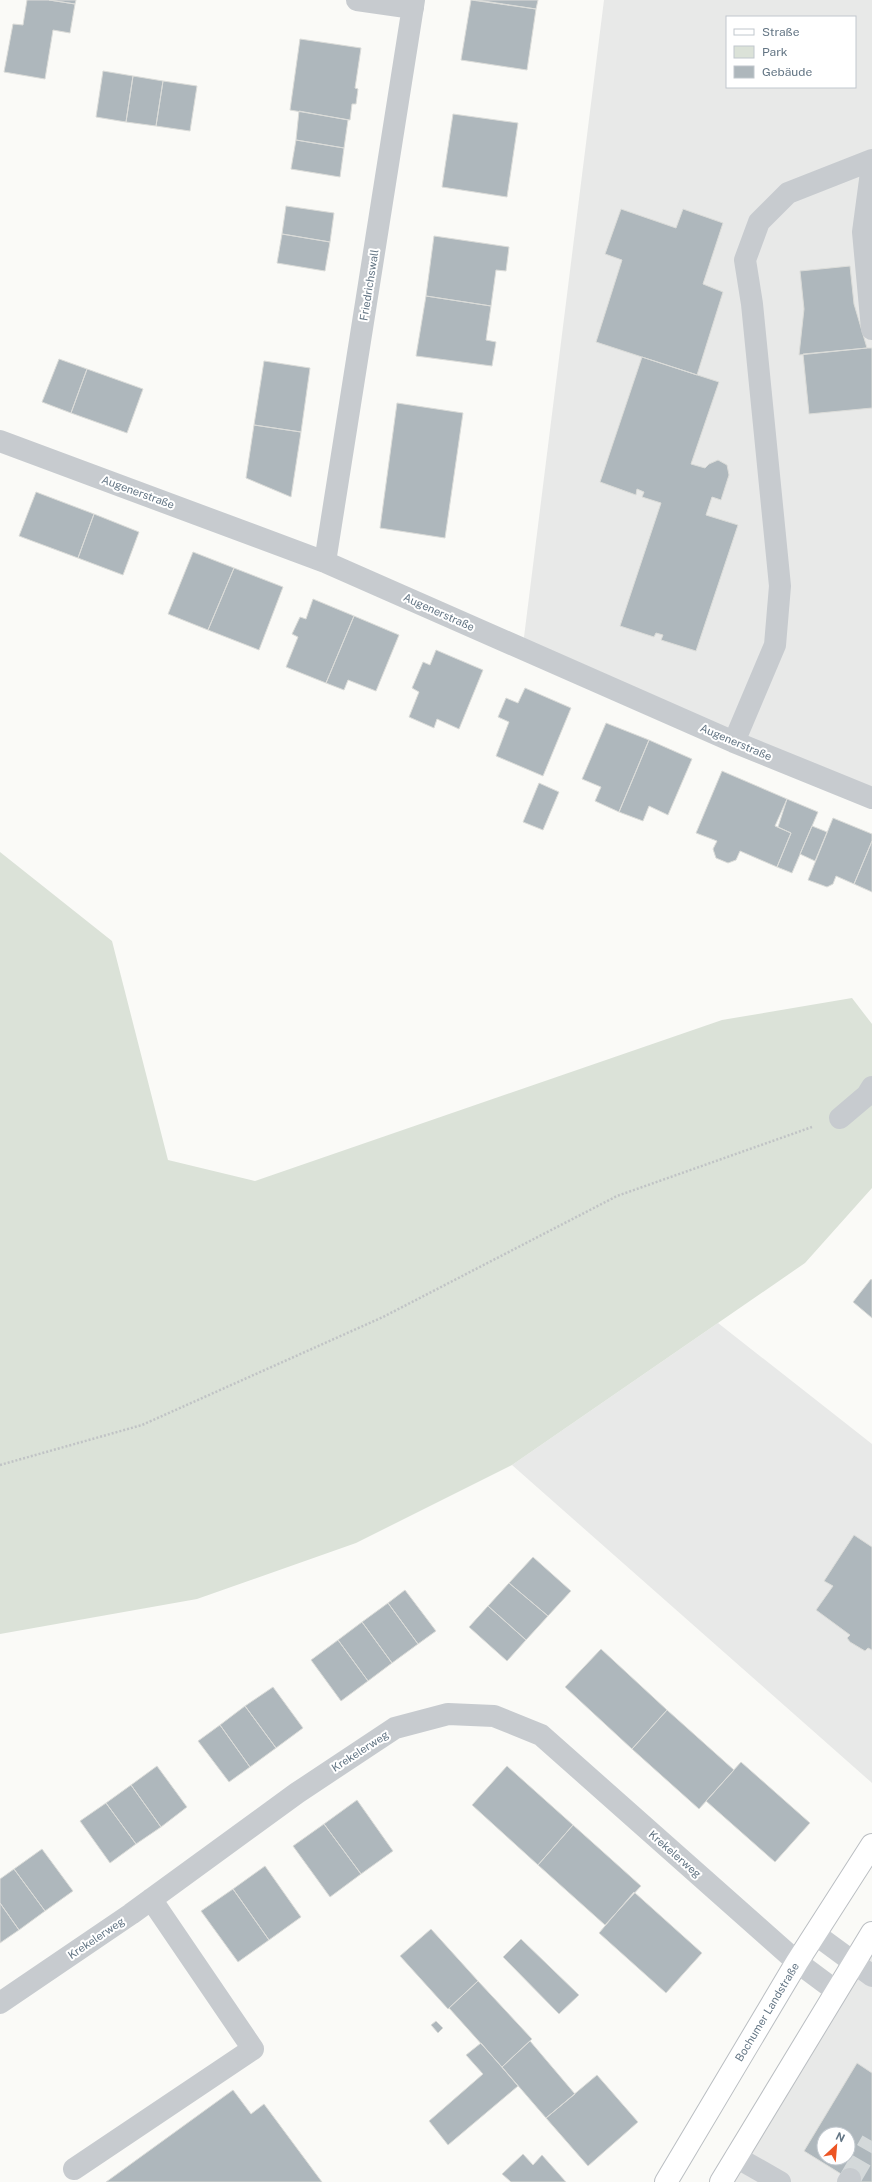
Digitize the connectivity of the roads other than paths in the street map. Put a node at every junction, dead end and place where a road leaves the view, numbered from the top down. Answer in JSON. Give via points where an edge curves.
{"nodes":[{"id":1,"x":357,"y":0,"type":"edge"},
{"id":2,"x":413,"y":4,"type":"edge"},
{"id":3,"x":872,"y":160,"type":"edge"},
{"id":4,"x":872,"y":165,"type":"edge"},
{"id":5,"x":872,"y":330,"type":"edge"},
{"id":6,"x":0,"y":441,"type":"edge"},
{"id":7,"x":325,"y":562,"type":"junction"},
{"id":8,"x":734,"y":742,"type":"junction"},
{"id":9,"x":872,"y":798,"type":"edge"},
{"id":10,"x":872,"y":1087,"type":"edge"},
{"id":11,"x":840,"y":1118,"type":"road end"},
{"id":12,"x":872,"y":1845,"type":"edge"},
{"id":13,"x":151,"y":1899,"type":"junction"},
{"id":14,"x":872,"y":1933,"type":"edge"},
{"id":15,"x":815,"y":1934,"type":"junction"},
{"id":16,"x":797,"y":1962,"type":"junction"},
{"id":17,"x":853,"y":1962,"type":"junction"},
{"id":18,"x":872,"y":1976,"type":"edge"},
{"id":19,"x":836,"y":1991,"type":"junction"},
{"id":20,"x":0,"y":2003,"type":"edge"},
{"id":21,"x":736,"y":2157,"type":"junction"},
{"id":22,"x":74,"y":2170,"type":"dead end"},
{"id":23,"x":666,"y":2182,"type":"edge"},
{"id":24,"x":721,"y":2182,"type":"edge"},
{"id":25,"x":780,"y":2182,"type":"edge"}],
"edges":[{"from":1,"to":2,"type":"street","name":"Friedrichswall"},
{"from":2,"to":7,"type":"street","name":"Friedrichswall"},
{"from":3,"to":8,"type":"street","via":[[788,194],[758,222],[745,260],[752,304],[780,586],[775,645]]},
{"from":4,"to":5,"type":"street","via":[[863,232]]},
{"from":6,"to":7,"type":"street","name":"Augenerstraße"},
{"from":7,"to":8,"type":"street","name":"Augenerstraße"},
{"from":8,"to":9,"type":"street","name":"Augenerstraße"},
{"from":10,"to":11,"type":"street","via":[[867,1095]]},
{"from":12,"to":15,"type":"main road","name":"Bochumer Landstraße"},
{"from":13,"to":16,"type":"street","name":"Krekelerweg","via":[[297,1793],[395,1728],[448,1714],[494,1716],[541,1735]]},
{"from":13,"to":20,"type":"street","name":"Krekelerweg"},
{"from":13,"to":22,"type":"street","via":[[253,2049]]},
{"from":14,"to":17,"type":"main road"},
{"from":15,"to":16,"type":"main road","name":"Bochumer Landstraße"},
{"from":15,"to":17,"type":"street"},
{"from":16,"to":19,"type":"street","name":"Krekelerweg"},
{"from":16,"to":23,"type":"main road","name":"Bochumer Landstraße"},
{"from":17,"to":18,"type":"street"},
{"from":17,"to":19,"type":"main road"},
{"from":19,"to":21,"type":"main road"},
{"from":21,"to":24,"type":"main road"},
{"from":21,"to":25,"type":"street"}]}
